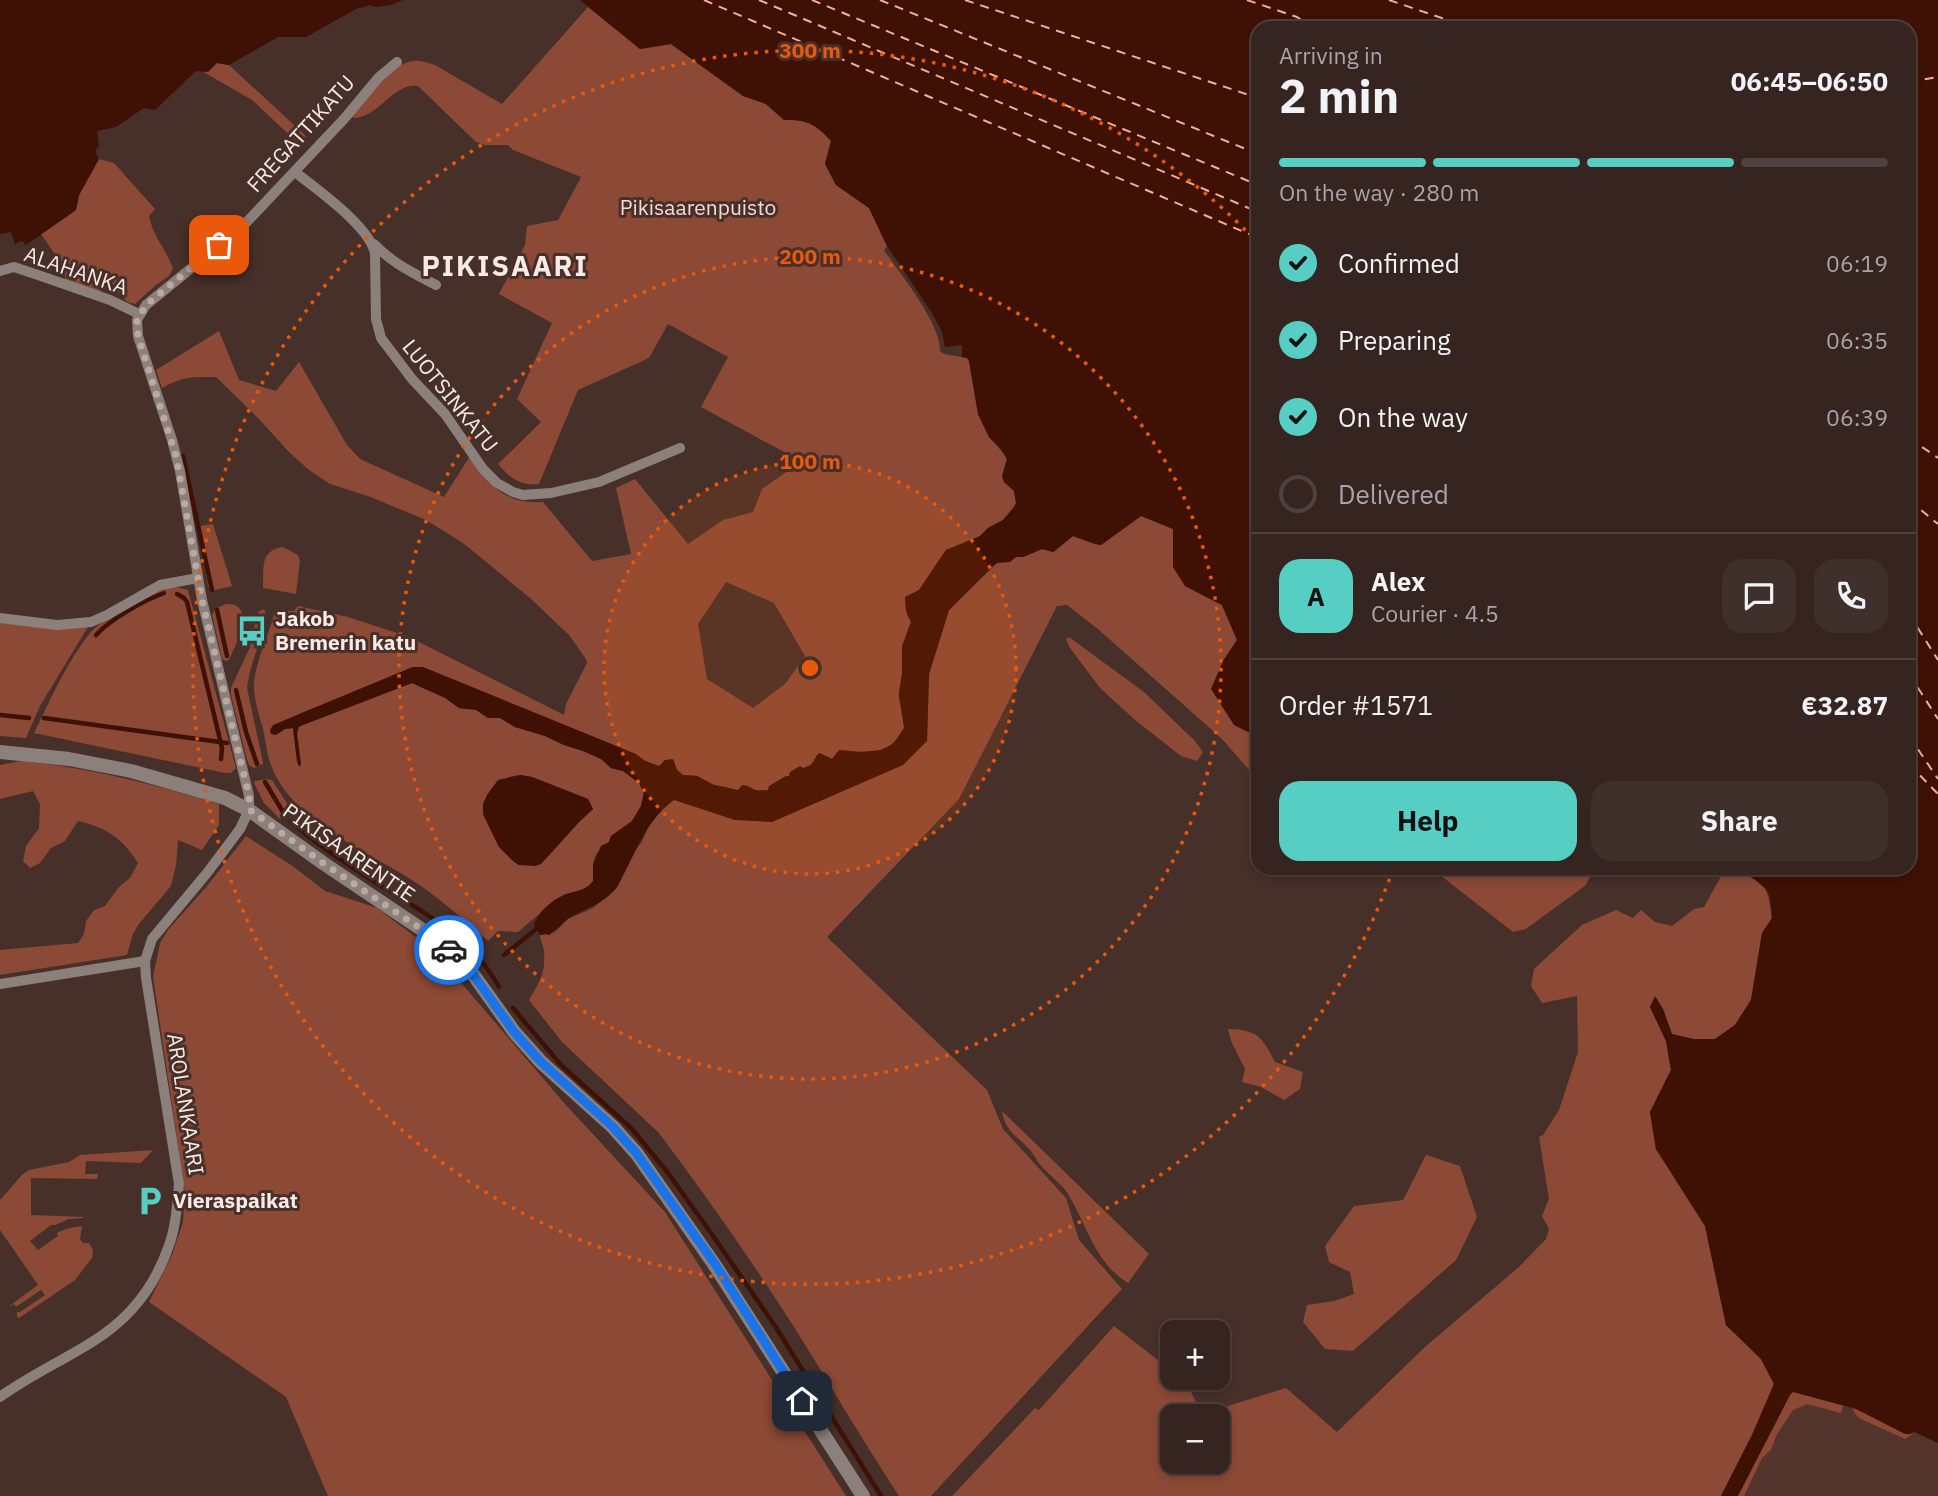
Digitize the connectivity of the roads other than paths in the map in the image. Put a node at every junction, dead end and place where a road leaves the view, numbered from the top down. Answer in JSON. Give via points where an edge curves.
{"nodes":[{"id":1,"x":397,"y":62,"type":"dead end"},
{"id":2,"x":295,"y":172,"type":"junction"},
{"id":3,"x":370,"y":239,"type":"junction"},
{"id":4,"x":0,"y":271,"type":"edge"},
{"id":5,"x":436,"y":285,"type":"dead end"},
{"id":6,"x":139,"y":314,"type":"junction"},
{"id":7,"x":680,"y":448,"type":"dead end"},
{"id":8,"x":198,"y":578,"type":"junction"},
{"id":9,"x":0,"y":618,"type":"edge"},
{"id":10,"x":0,"y":752,"type":"edge"},
{"id":11,"x":250,"y":810,"type":"junction"},
{"id":12,"x":145,"y":961,"type":"junction"},
{"id":13,"x":0,"y":984,"type":"edge"},
{"id":14,"x":0,"y":1397,"type":"edge"},
{"id":15,"x":863,"y":1496,"type":"edge"}],
"edges":[{"from":1,"to":2,"type":"street","name":"FREGATTIKATU"},
{"from":2,"to":3,"type":"street"},
{"from":2,"to":6,"type":"street","name":"FREGATTIKATU","via":[[243,226]]},
{"from":3,"to":5,"type":"street","via":[[390,260]]},
{"from":3,"to":7,"type":"street","name":"LUOTSINKATU","via":[[381,338],[497,483],[523,495],[551,493],[599,482]]},
{"from":4,"to":6,"type":"street","name":"ALAHANKA","via":[[14,267]]},
{"from":6,"to":8,"type":"street","via":[[138,336],[175,451]]},
{"from":8,"to":9,"type":"street","via":[[160,585],[91,622],[57,625]]},
{"from":8,"to":11,"type":"street"},
{"from":10,"to":11,"type":"street","name":"PIKISAARENTIE","via":[[131,771]]},
{"from":11,"to":12,"type":"street","via":[[207,873],[152,939]]},
{"from":11,"to":15,"type":"street","name":"PIKISAARENTIE","via":[[436,939],[470,970],[541,1062],[613,1127],[715,1264]]},
{"from":12,"to":13,"type":"street"},
{"from":12,"to":14,"type":"street","name":"AROLANKAARI","via":[[178,1184],[169,1248],[130,1313],[94,1341]]}]}
